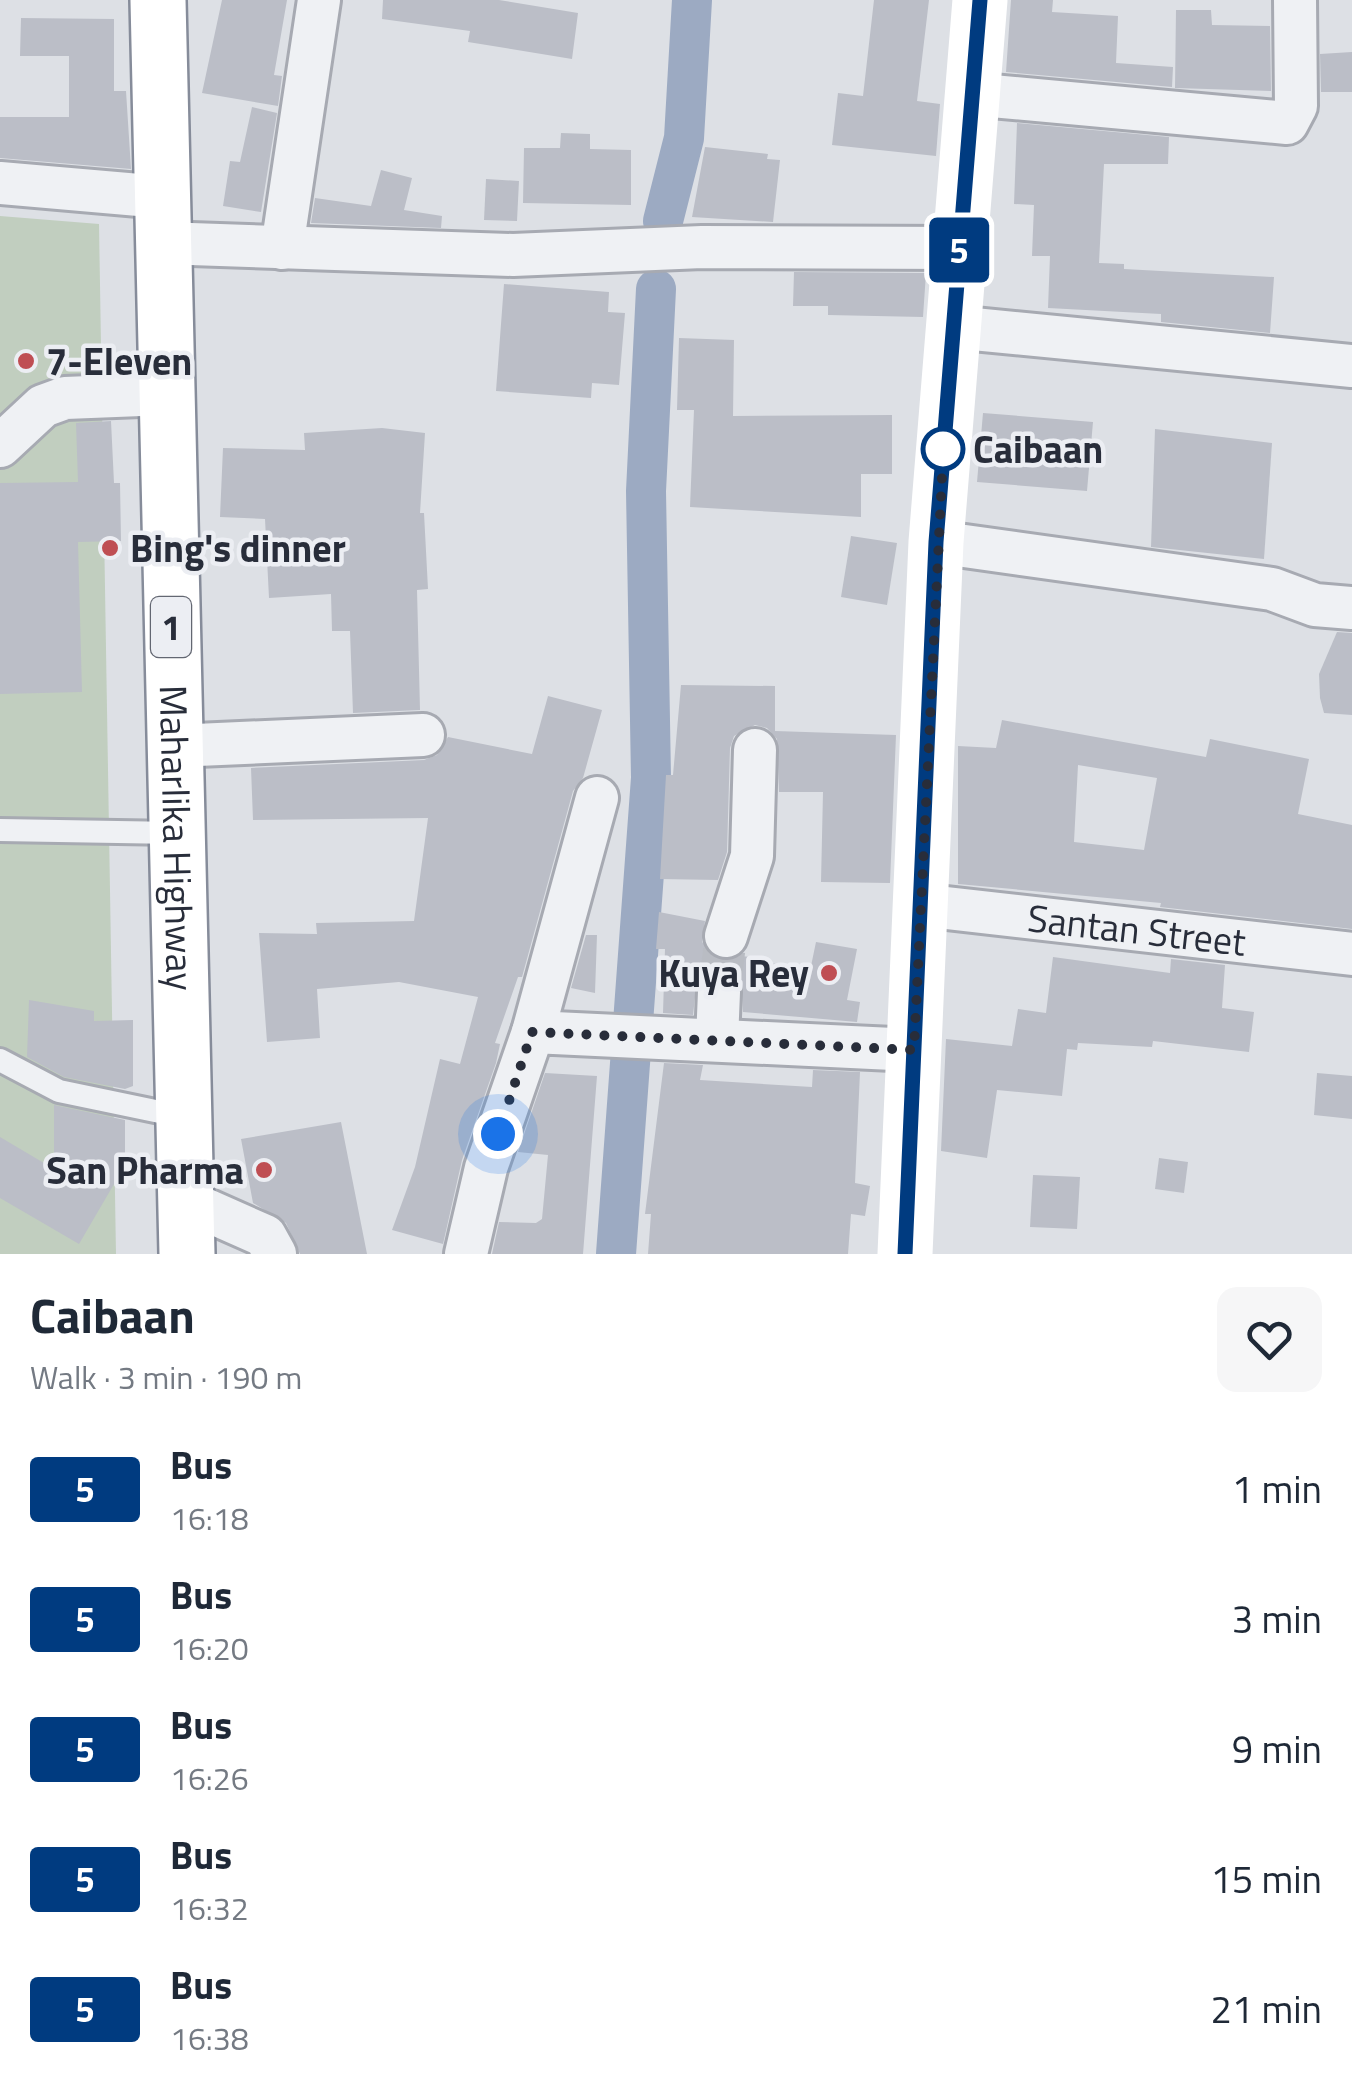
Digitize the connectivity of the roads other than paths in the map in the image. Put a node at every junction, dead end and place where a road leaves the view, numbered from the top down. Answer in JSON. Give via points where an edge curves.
{"nodes":[{"id":1,"x":158,"y":0,"type":"edge"},
{"id":2,"x":319,"y":0,"type":"edge"},
{"id":3,"x":980,"y":0,"type":"edge"},
{"id":4,"x":1295,"y":0,"type":"edge"},
{"id":5,"x":970,"y":94,"type":"junction"},
{"id":6,"x":0,"y":183,"type":"edge"},
{"id":7,"x":162,"y":220,"type":"junction"},
{"id":8,"x":282,"y":248,"type":"junction"},
{"id":9,"x":959,"y":248,"type":"junction"},
{"id":10,"x":953,"y":328,"type":"junction"},
{"id":11,"x":1352,"y":366,"type":"edge"},
{"id":12,"x":166,"y":394,"type":"junction"},
{"id":13,"x":0,"y":446,"type":"edge"},
{"id":14,"x":936,"y":542,"type":"junction"},
{"id":15,"x":1352,"y":608,"type":"edge"},
{"id":16,"x":422,"y":735,"type":"dead end"},
{"id":17,"x":174,"y":746,"type":"junction"},
{"id":18,"x":754,"y":750,"type":"dead end"},
{"id":19,"x":597,"y":798,"type":"dead end"},
{"id":20,"x":0,"y":830,"type":"edge"},
{"id":21,"x":177,"y":833,"type":"junction"},
{"id":22,"x":920,"y":904,"type":"junction"},
{"id":23,"x":726,"y":936,"type":"tunnel mouth"},
{"id":24,"x":1352,"y":954,"type":"edge"},
{"id":25,"x":719,"y":992,"type":"tunnel mouth"},
{"id":26,"x":532,"y":1032,"type":"junction"},
{"id":27,"x":717,"y":1040,"type":"junction"},
{"id":28,"x":914,"y":1050,"type":"junction"},
{"id":29,"x":0,"y":1060,"type":"edge"},
{"id":30,"x":184,"y":1117,"type":"junction"},
{"id":31,"x":186,"y":1228,"type":"edge"},
{"id":32,"x":276,"y":1254,"type":"edge"},
{"id":33,"x":466,"y":1254,"type":"edge"},
{"id":34,"x":904,"y":1254,"type":"edge"}],
"edges":[{"from":1,"to":7,"type":"main road","name":"Maharlika Highway","number":"1"},
{"from":2,"to":8,"type":"street"},
{"from":3,"to":5,"type":"main road"},
{"from":4,"to":5,"type":"street","via":[[1296,106],[1287,123]]},
{"from":5,"to":9,"type":"main road"},
{"from":6,"to":7,"type":"street"},
{"from":7,"to":8,"type":"street"},
{"from":7,"to":12,"type":"main road","name":"Maharlika Highway","number":"1"},
{"from":8,"to":9,"type":"street","via":[[513,256],[702,246]]},
{"from":9,"to":10,"type":"main road"},
{"from":10,"to":11,"type":"street"},
{"from":10,"to":14,"type":"main road"},
{"from":12,"to":13,"type":"street","via":[[65,398],[43,406]]},
{"from":12,"to":17,"type":"main road","name":"Maharlika Highway","number":"1"},
{"from":14,"to":15,"type":"street","via":[[1272,589]]},
{"from":14,"to":22,"type":"main road"},
{"from":16,"to":17,"type":"street"},
{"from":17,"to":21,"type":"main road","name":"Maharlika Highway","number":"1"},
{"from":18,"to":23,"type":"street","via":[[752,856]]},
{"from":19,"to":26,"type":"street"},
{"from":20,"to":21,"type":"lane"},
{"from":21,"to":30,"type":"main road","name":"Maharlika Highway","number":"1"},
{"from":22,"to":24,"type":"street","name":"Santan Street"},
{"from":22,"to":28,"type":"main road"},
{"from":25,"to":27,"type":"street"},
{"from":26,"to":27,"type":"street"},
{"from":26,"to":33,"type":"street","via":[[486,1168]]},
{"from":27,"to":28,"type":"street"},
{"from":28,"to":34,"type":"main road"},
{"from":29,"to":30,"type":"lane","via":[[59,1091]]},
{"from":30,"to":31,"type":"main road","name":"Maharlika Highway","number":"1"},
{"from":31,"to":32,"type":"street","via":[[265,1236]]}]}
